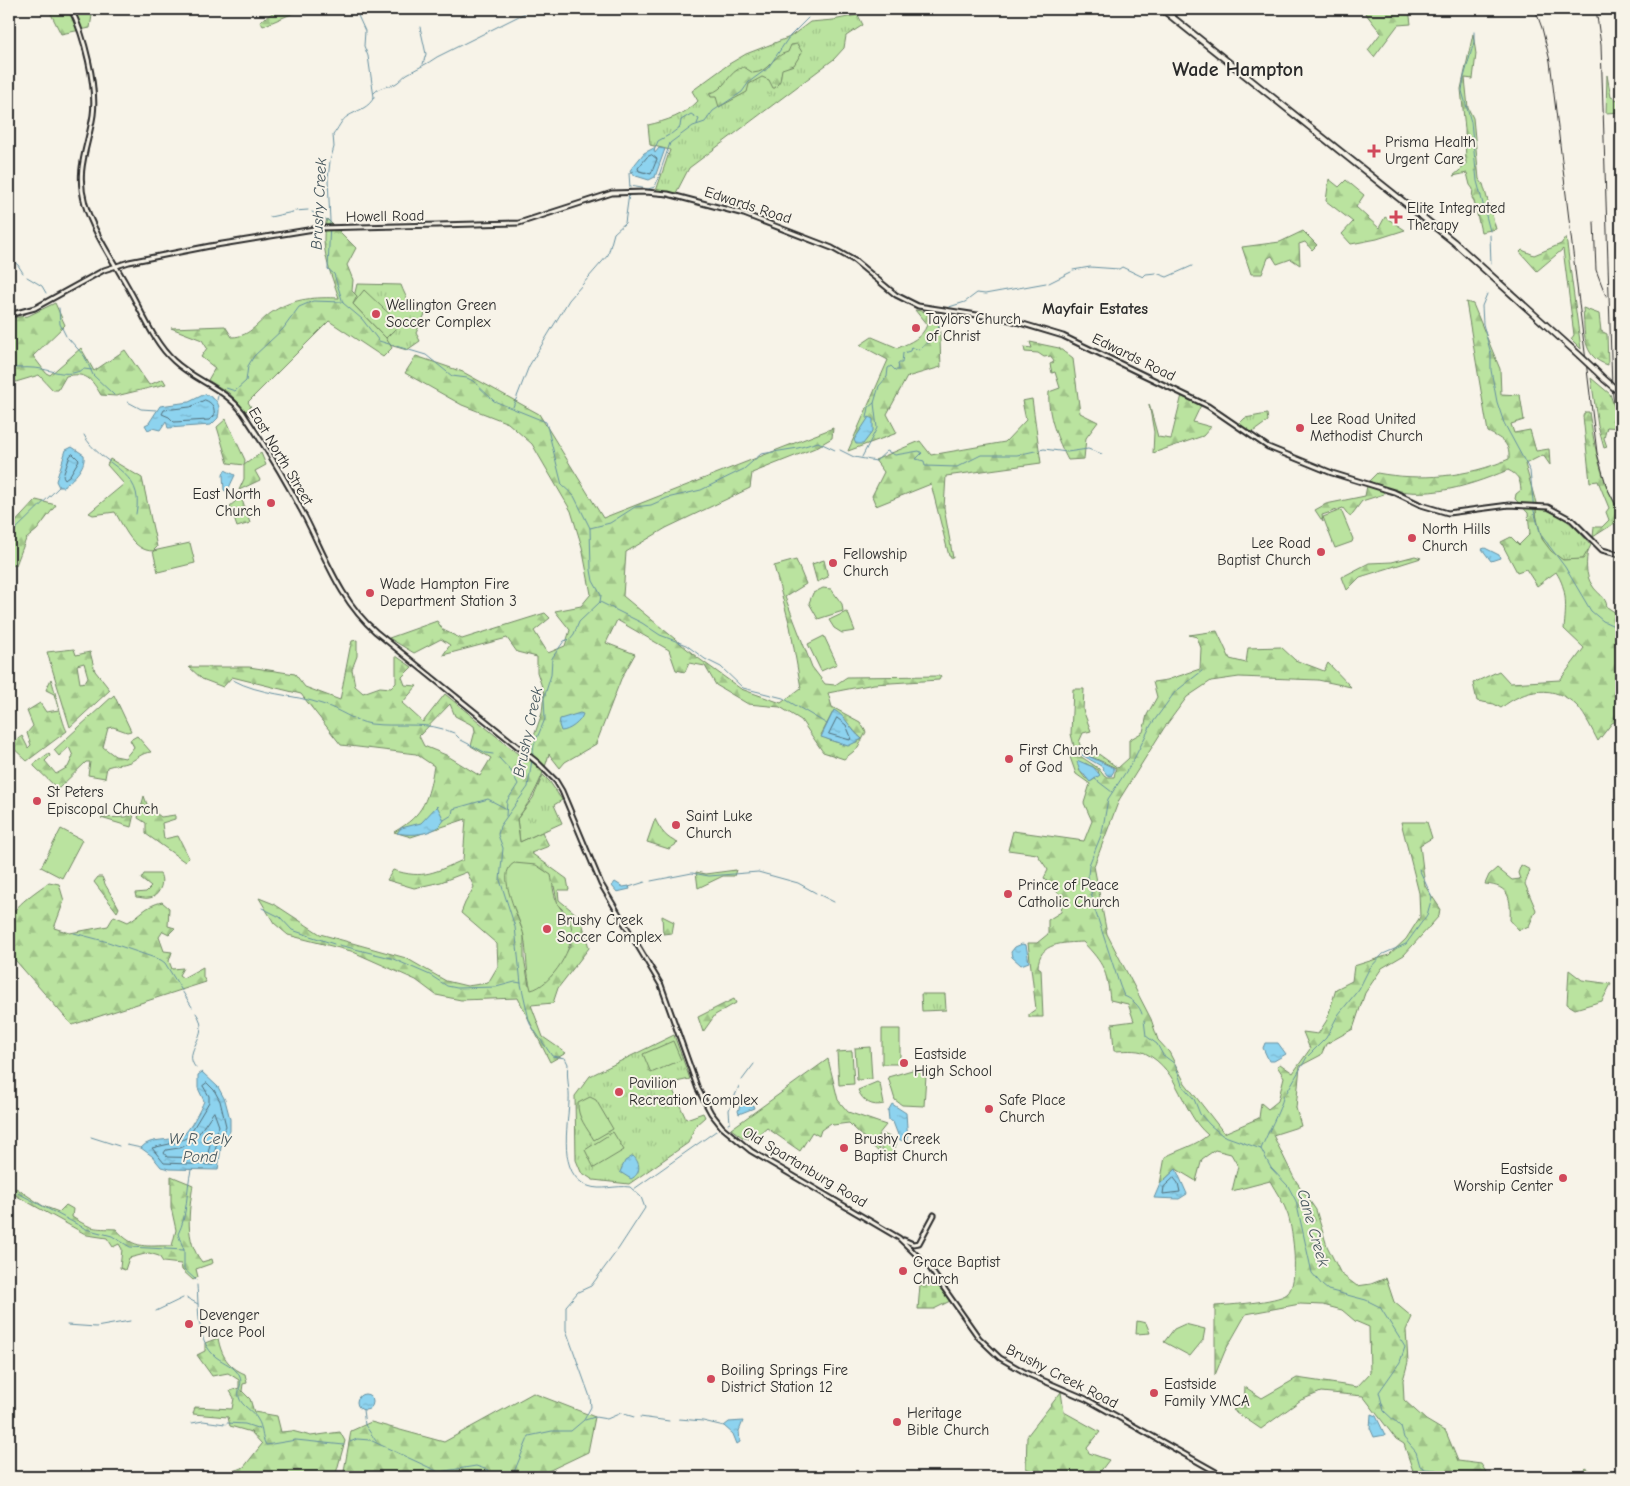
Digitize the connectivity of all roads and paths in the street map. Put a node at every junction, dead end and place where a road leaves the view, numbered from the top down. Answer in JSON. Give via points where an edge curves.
{"nodes":[{"id":1,"x":71,"y":9,"type":"edge"},
{"id":2,"x":1162,"y":9,"type":"edge"},
{"id":3,"x":624,"y":192,"type":"joint"},
{"id":4,"x":116,"y":266,"type":"junction"},
{"id":5,"x":9,"y":315,"type":"edge"},
{"id":6,"x":1620,"y":393,"type":"edge"},
{"id":7,"x":1621,"y":555,"type":"edge"},
{"id":8,"x":536,"y":762,"type":"joint"},
{"id":9,"x":934,"y":1215,"type":"dead end"},
{"id":10,"x":897,"y":1236,"type":"junction"},
{"id":11,"x":922,"y":1259,"type":"joint"},
{"id":12,"x":1225,"y":1477,"type":"edge"}],
"edges":[{"from":1,"to":4,"type":"main road","name":"East North Street","via":[[84,45],[94,97],[93,116],[81,165],[82,193],[90,218]]},
{"from":2,"to":6,"type":"main road","bridge":true,"via":[[1454,242]]},
{"from":3,"to":4,"type":"main road","name":"Howell Road","via":[[607,194],[519,223],[323,228]]},
{"from":3,"to":7,"type":"main road","name":"Edwards Road","via":[[690,198],[786,229],[848,256],[896,295],[918,306],[1017,322],[1063,336],[1208,406],[1275,451],[1351,480],[1394,492],[1420,505],[1453,513],[1509,505],[1552,509],[1564,514],[1602,550]]},
{"from":4,"to":5,"type":"main road","name":"Howell Road","via":[[35,308]]},
{"from":4,"to":8,"type":"main road","name":"East North Street","via":[[168,355],[187,372],[225,394],[245,417],[301,509],[336,584],[351,607],[376,632]]},
{"from":8,"to":10,"type":"main road","name":"Old Spartanburg Road","via":[[562,791],[601,884],[661,985],[698,1090],[716,1120],[751,1151]]},
{"from":9,"to":10,"type":"main road","via":[[918,1244]]},
{"from":10,"to":11,"type":"main road","name":"Old Spartanburg Road"},
{"from":11,"to":12,"type":"main road","name":"Brushy Creek Road","via":[[994,1354],[1023,1372],[1086,1398]]}]}
